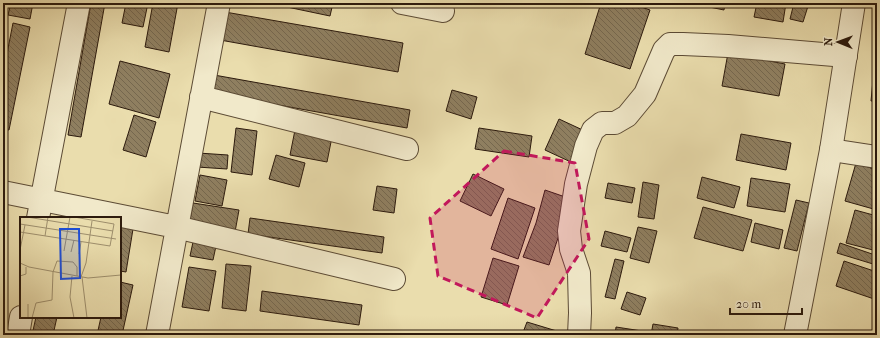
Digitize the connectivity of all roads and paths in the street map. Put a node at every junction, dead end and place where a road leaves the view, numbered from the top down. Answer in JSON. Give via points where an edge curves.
{"nodes":[{"id":1,"x":78,"y":3,"type":"edge"},
{"id":2,"x":219,"y":3,"type":"edge"},
{"id":3,"x":402,"y":3,"type":"edge"},
{"id":4,"x":854,"y":3,"type":"edge"},
{"id":5,"x":443,"y":11,"type":"dead end"},
{"id":6,"x":846,"y":56,"type":"junction"},
{"id":7,"x":202,"y":98,"type":"junction"},
{"id":8,"x":407,"y":149,"type":"dead end"},
{"id":9,"x":831,"y":150,"type":"junction"},
{"id":10,"x":877,"y":157,"type":"edge"},
{"id":11,"x":3,"y":192,"type":"edge"},
{"id":12,"x":40,"y":209,"type":"edge"},
{"id":13,"x":100,"y":217,"type":"edge"},
{"id":14,"x":121,"y":220,"type":"edge"},
{"id":15,"x":176,"y":227,"type":"junction"},
{"id":16,"x":394,"y":279,"type":"dead end"},
{"id":17,"x":21,"y":318,"type":"edge"},
{"id":18,"x":18,"y":335,"type":"edge"},
{"id":19,"x":157,"y":335,"type":"edge"},
{"id":20,"x":579,"y":335,"type":"edge"},
{"id":21,"x":795,"y":335,"type":"edge"}],
"edges":[{"from":1,"to":12,"type":"street"},
{"from":2,"to":7,"type":"street"},
{"from":3,"to":5,"type":"street"},
{"from":4,"to":6,"type":"street"},
{"from":6,"to":9,"type":"street"},
{"from":6,"to":20,"type":"street","via":[[683,44],[670,44],[664,50],[645,94],[627,116],[615,123],[602,123],[593,130],[586,146],[576,184],[569,231],[571,249],[579,273]]},
{"from":7,"to":8,"type":"street"},
{"from":7,"to":15,"type":"street"},
{"from":9,"to":10,"type":"street"},
{"from":9,"to":21,"type":"street"},
{"from":11,"to":12,"type":"street"},
{"from":12,"to":13,"type":"street"},
{"from":14,"to":15,"type":"street"},
{"from":15,"to":16,"type":"street"},
{"from":15,"to":19,"type":"street"},
{"from":17,"to":18,"type":"street"}]}
